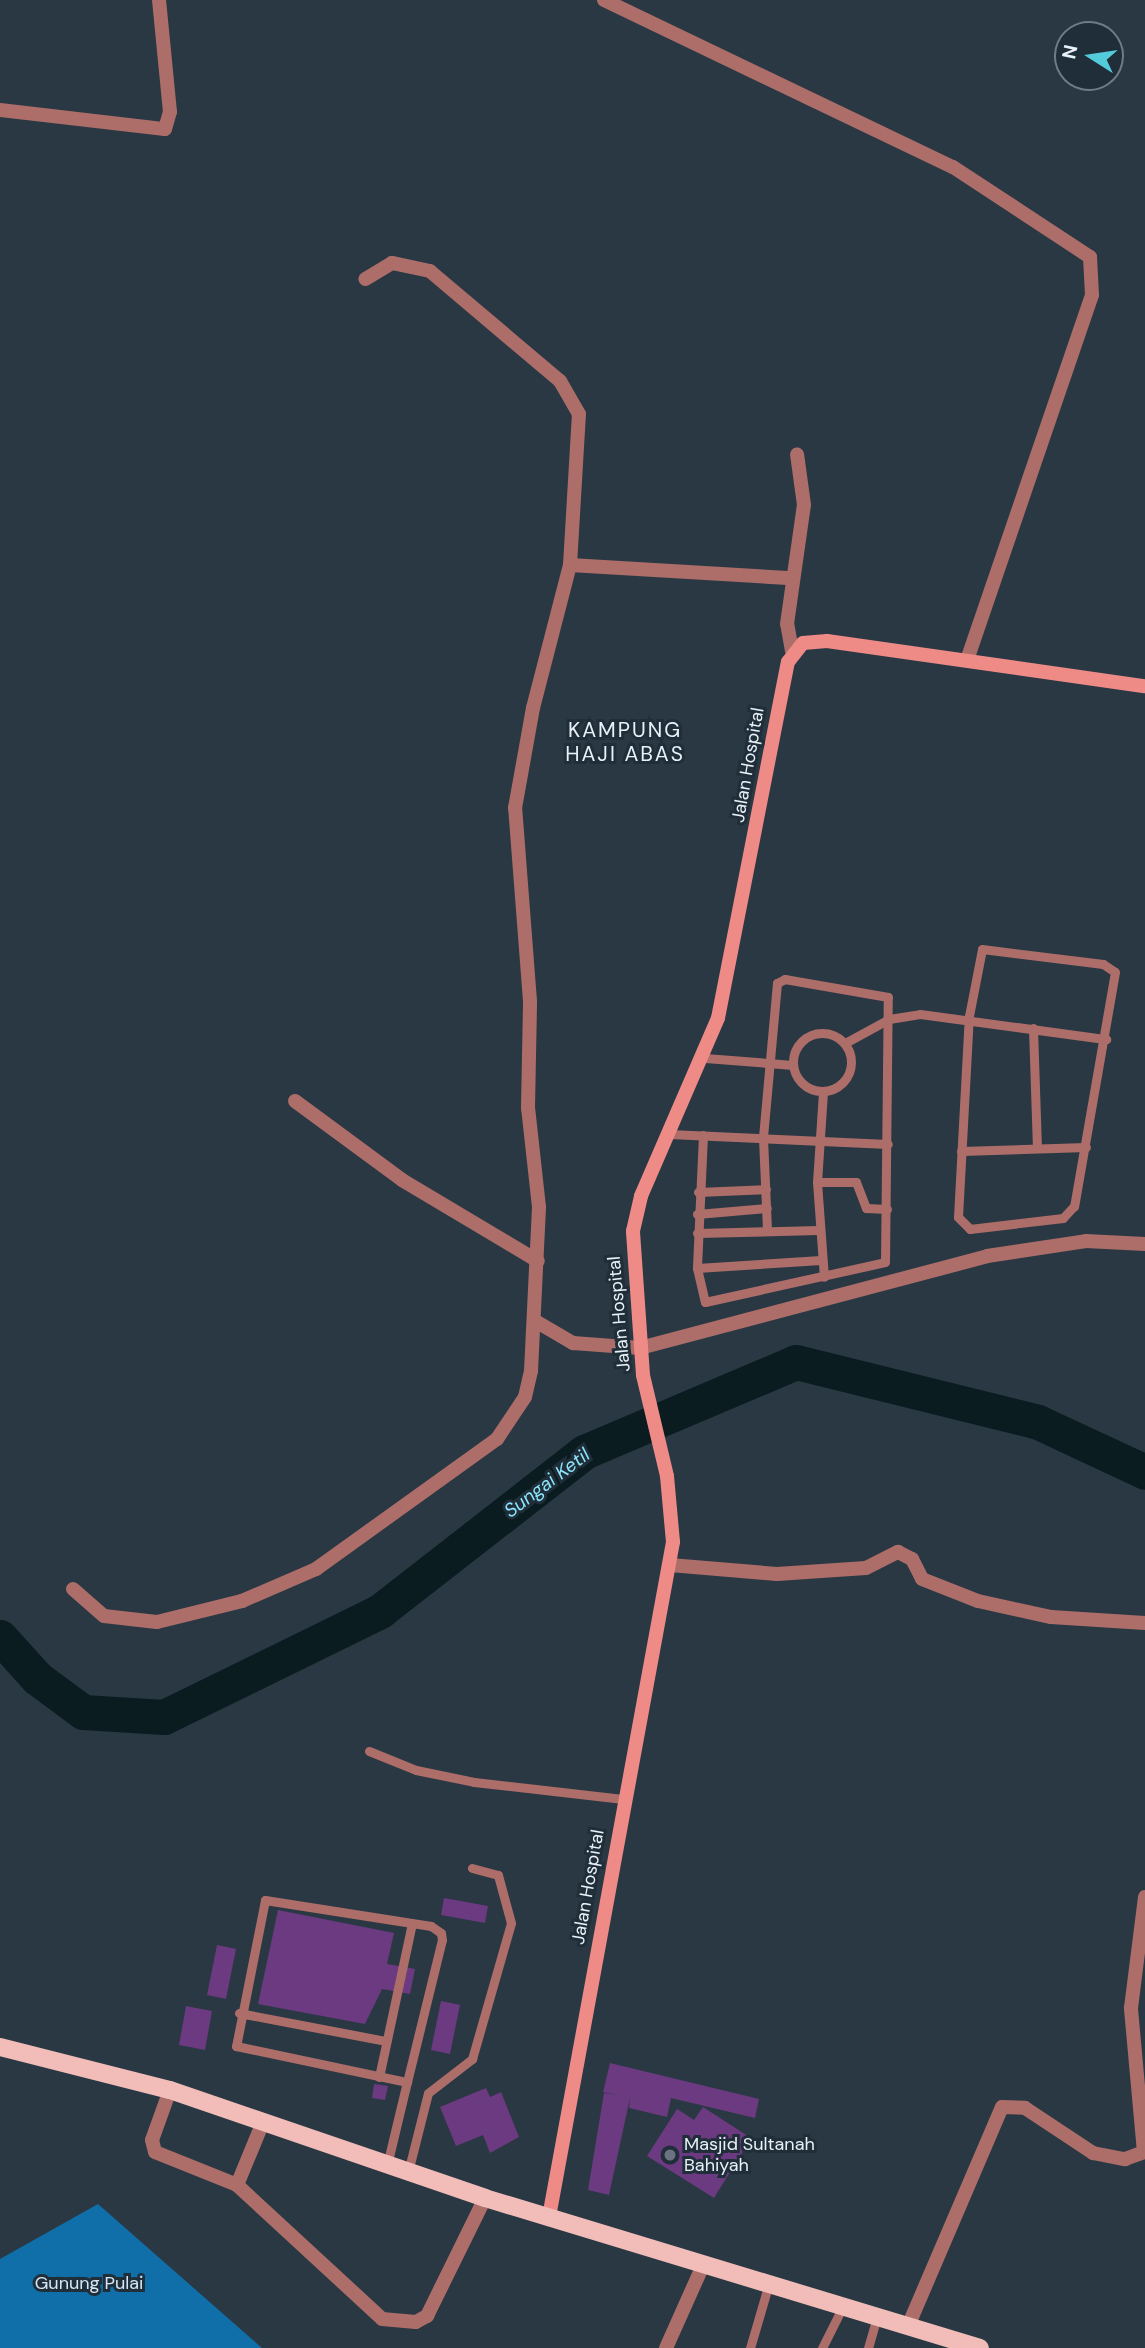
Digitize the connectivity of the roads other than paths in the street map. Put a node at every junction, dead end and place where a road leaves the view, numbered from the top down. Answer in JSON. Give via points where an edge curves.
{"nodes":[{"id":1,"x":159,"y":0,"type":"edge"},
{"id":2,"x":604,"y":0,"type":"edge"},
{"id":3,"x":0,"y":110,"type":"edge"},
{"id":4,"x":365,"y":279,"type":"dead end"},
{"id":5,"x":797,"y":454,"type":"dead end"},
{"id":6,"x":570,"y":565,"type":"junction"},
{"id":7,"x":792,"y":578,"type":"junction"},
{"id":8,"x":792,"y":651,"type":"junction"},
{"id":9,"x":968,"y":658,"type":"junction"},
{"id":10,"x":1145,"y":686,"type":"edge"},
{"id":11,"x":969,"y":1016,"type":"junction"},
{"id":12,"x":889,"y":1019,"type":"junction"},
{"id":13,"x":1033,"y":1028,"type":"junction"},
{"id":14,"x":1106,"y":1039,"type":"junction"},
{"id":15,"x":845,"y":1043,"type":"junction"},
{"id":16,"x":705,"y":1058,"type":"junction"},
{"id":17,"x":767,"y":1061,"type":"junction"},
{"id":18,"x":793,"y":1065,"type":"junction"},
{"id":19,"x":823,"y":1092,"type":"junction"},
{"id":20,"x":295,"y":1101,"type":"dead end"},
{"id":21,"x":669,"y":1134,"type":"junction"},
{"id":22,"x":704,"y":1135,"type":"junction"},
{"id":23,"x":764,"y":1138,"type":"junction"},
{"id":24,"x":818,"y":1140,"type":"junction"},
{"id":25,"x":888,"y":1144,"type":"junction"},
{"id":26,"x":1086,"y":1147,"type":"junction"},
{"id":27,"x":1037,"y":1148,"type":"junction"},
{"id":28,"x":961,"y":1151,"type":"junction"},
{"id":29,"x":817,"y":1182,"type":"junction"},
{"id":30,"x":766,"y":1189,"type":"junction"},
{"id":31,"x":698,"y":1192,"type":"junction"},
{"id":32,"x":767,"y":1208,"type":"junction"},
{"id":33,"x":887,"y":1209,"type":"junction"},
{"id":34,"x":697,"y":1214,"type":"junction"},
{"id":35,"x":767,"y":1230,"type":"junction"},
{"id":36,"x":818,"y":1230,"type":"junction"},
{"id":37,"x":697,"y":1233,"type":"junction"},
{"id":38,"x":1145,"y":1244,"type":"edge"},
{"id":39,"x":821,"y":1260,"type":"junction"},
{"id":40,"x":538,"y":1261,"type":"junction"},
{"id":41,"x":697,"y":1268,"type":"junction"},
{"id":42,"x":824,"y":1277,"type":"junction"},
{"id":43,"x":537,"y":1322,"type":"junction"},
{"id":44,"x":640,"y":1348,"type":"junction"},
{"id":45,"x":670,"y":1564,"type":"junction"},
{"id":46,"x":73,"y":1589,"type":"dead end"},
{"id":47,"x":1145,"y":1623,"type":"edge"},
{"id":48,"x":369,"y":1751,"type":"dead end"},
{"id":49,"x":623,"y":1798,"type":"junction"},
{"id":50,"x":472,"y":1868,"type":"dead end"},
{"id":51,"x":1145,"y":1897,"type":"edge"},
{"id":52,"x":412,"y":1923,"type":"junction"},
{"id":53,"x":239,"y":2013,"type":"junction"},
{"id":54,"x":386,"y":2042,"type":"junction"},
{"id":55,"x":0,"y":2047,"type":"edge"},
{"id":56,"x":379,"y":2077,"type":"junction"},
{"id":57,"x":407,"y":2082,"type":"junction"},
{"id":58,"x":170,"y":2090,"type":"junction"},
{"id":59,"x":263,"y":2122,"type":"junction"},
{"id":60,"x":387,"y":2165,"type":"junction"},
{"id":61,"x":408,"y":2172,"type":"junction"},
{"id":62,"x":237,"y":2185,"type":"junction"},
{"id":63,"x":485,"y":2198,"type":"junction"},
{"id":64,"x":549,"y":2217,"type":"junction"},
{"id":65,"x":704,"y":2263,"type":"junction"},
{"id":66,"x":769,"y":2283,"type":"junction"},
{"id":67,"x":843,"y":2305,"type":"junction"},
{"id":68,"x":877,"y":2315,"type":"junction"},
{"id":69,"x":909,"y":2324,"type":"junction"},
{"id":70,"x":666,"y":2348,"type":"edge"},
{"id":71,"x":750,"y":2348,"type":"edge"},
{"id":72,"x":822,"y":2348,"type":"edge"},
{"id":73,"x":868,"y":2348,"type":"edge"},
{"id":74,"x":980,"y":2348,"type":"edge"}],
"edges":[{"from":1,"to":3,"type":"street","via":[[170,112],[165,129]]},
{"from":2,"to":9,"type":"street","via":[[953,167],[1090,257],[1092,295]]},
{"from":4,"to":6,"type":"street","via":[[392,263],[430,271],[569,392],[580,433]]},
{"from":5,"to":7,"type":"street","via":[[804,505]]},
{"from":6,"to":7,"type":"street"},
{"from":6,"to":40,"type":"street","via":[[533,708],[515,808]]},
{"from":7,"to":8,"type":"street","via":[[787,624]]},
{"from":8,"to":9,"type":"main road","via":[[827,640]]},
{"from":8,"to":16,"type":"main road","name":"Jalan Hospital","via":[[726,983]]},
{"from":9,"to":10,"type":"main road"},
{"from":11,"to":12,"type":"lane"},
{"from":11,"to":13,"type":"lane"},
{"from":11,"to":14,"type":"lane","via":[[982,949],[1103,964],[1115,972]]},
{"from":11,"to":28,"type":"lane"},
{"from":12,"to":15,"type":"lane"},
{"from":12,"to":17,"type":"lane","via":[[882,993],[785,979],[774,993]]},
{"from":12,"to":25,"type":"lane"},
{"from":13,"to":14,"type":"lane"},
{"from":13,"to":27,"type":"lane"},
{"from":14,"to":26,"type":"lane"},
{"from":15,"to":18,"type":"lane","via":[[823,1032],[811,1035],[794,1052]]},
{"from":15,"to":19,"type":"lane","via":[[851,1068],[845,1080]]},
{"from":16,"to":17,"type":"lane"},
{"from":16,"to":21,"type":"main road","name":"Jalan Hospital"},
{"from":17,"to":18,"type":"lane"},
{"from":17,"to":23,"type":"lane"},
{"from":18,"to":19,"type":"lane","via":[[802,1084]]},
{"from":19,"to":24,"type":"lane"},
{"from":20,"to":40,"type":"street","via":[[402,1180]]},
{"from":21,"to":22,"type":"lane"},
{"from":21,"to":44,"type":"main road","name":"Jalan Hospital","via":[[640,1196],[633,1231]]},
{"from":22,"to":23,"type":"lane"},
{"from":22,"to":31,"type":"lane"},
{"from":23,"to":24,"type":"lane"},
{"from":23,"to":30,"type":"lane"},
{"from":24,"to":25,"type":"lane"},
{"from":24,"to":29,"type":"lane"},
{"from":25,"to":33,"type":"lane"},
{"from":26,"to":27,"type":"lane"},
{"from":26,"to":28,"type":"lane","via":[[1070,1214],[970,1228],[958,1217]]},
{"from":27,"to":28,"type":"lane"},
{"from":29,"to":33,"type":"lane","via":[[856,1182],[866,1208]]},
{"from":29,"to":36,"type":"lane"},
{"from":30,"to":31,"type":"lane"},
{"from":30,"to":32,"type":"lane"},
{"from":31,"to":34,"type":"lane"},
{"from":32,"to":34,"type":"lane"},
{"from":32,"to":35,"type":"lane"},
{"from":33,"to":42,"type":"lane","via":[[885,1262]]},
{"from":34,"to":37,"type":"lane"},
{"from":35,"to":36,"type":"lane"},
{"from":35,"to":37,"type":"lane"},
{"from":36,"to":39,"type":"lane"},
{"from":37,"to":41,"type":"lane"},
{"from":38,"to":44,"type":"street","via":[[1086,1241],[987,1256]]},
{"from":39,"to":41,"type":"lane"},
{"from":39,"to":42,"type":"lane"},
{"from":40,"to":43,"type":"street"},
{"from":41,"to":42,"type":"lane","via":[[705,1302]]},
{"from":43,"to":44,"type":"street","via":[[573,1343]]},
{"from":43,"to":46,"type":"street","via":[[525,1397],[497,1439],[316,1569],[242,1601],[157,1622],[104,1616]]},
{"from":44,"to":45,"type":"main road","name":"Jalan Hospital","via":[[667,1476]]},
{"from":45,"to":47,"type":"street","via":[[777,1574],[866,1568],[898,1552],[934,1586],[1015,1612]]},
{"from":45,"to":49,"type":"main road","name":"Jalan Hospital"},
{"from":48,"to":49,"type":"lane","via":[[416,1770],[474,1782]]},
{"from":49,"to":64,"type":"main road","name":"Jalan Hospital"},
{"from":50,"to":61,"type":"lane","via":[[498,1875],[511,1923],[472,2059],[428,2093]]},
{"from":51,"to":69,"type":"street","via":[[1131,2008],[1143,2152],[1125,2159],[1093,2153],[1026,2108],[1002,2108]]},
{"from":52,"to":53,"type":"lane","via":[[265,1900]]},
{"from":52,"to":54,"type":"lane"},
{"from":52,"to":57,"type":"lane","via":[[438,1929],[442,1940]]},
{"from":53,"to":54,"type":"lane"},
{"from":53,"to":56,"type":"lane","via":[[234,2037],[244,2051]]},
{"from":54,"to":56,"type":"lane"},
{"from":55,"to":58,"type":"main road"},
{"from":56,"to":57,"type":"lane"},
{"from":57,"to":60,"type":"lane"},
{"from":58,"to":59,"type":"main road"},
{"from":58,"to":62,"type":"street","via":[[152,2140],[155,2152]]},
{"from":59,"to":60,"type":"main road"},
{"from":59,"to":62,"type":"street"},
{"from":60,"to":61,"type":"main road"},
{"from":61,"to":63,"type":"main road"},
{"from":62,"to":63,"type":"street","via":[[382,2319],[398,2323],[427,2316]]},
{"from":63,"to":64,"type":"main road"},
{"from":64,"to":65,"type":"main road"},
{"from":65,"to":66,"type":"main road"},
{"from":65,"to":70,"type":"street"},
{"from":66,"to":67,"type":"main road"},
{"from":66,"to":71,"type":"lane"},
{"from":67,"to":68,"type":"main road"},
{"from":67,"to":72,"type":"lane"},
{"from":68,"to":69,"type":"main road"},
{"from":68,"to":73,"type":"lane"},
{"from":69,"to":74,"type":"main road"}]}
